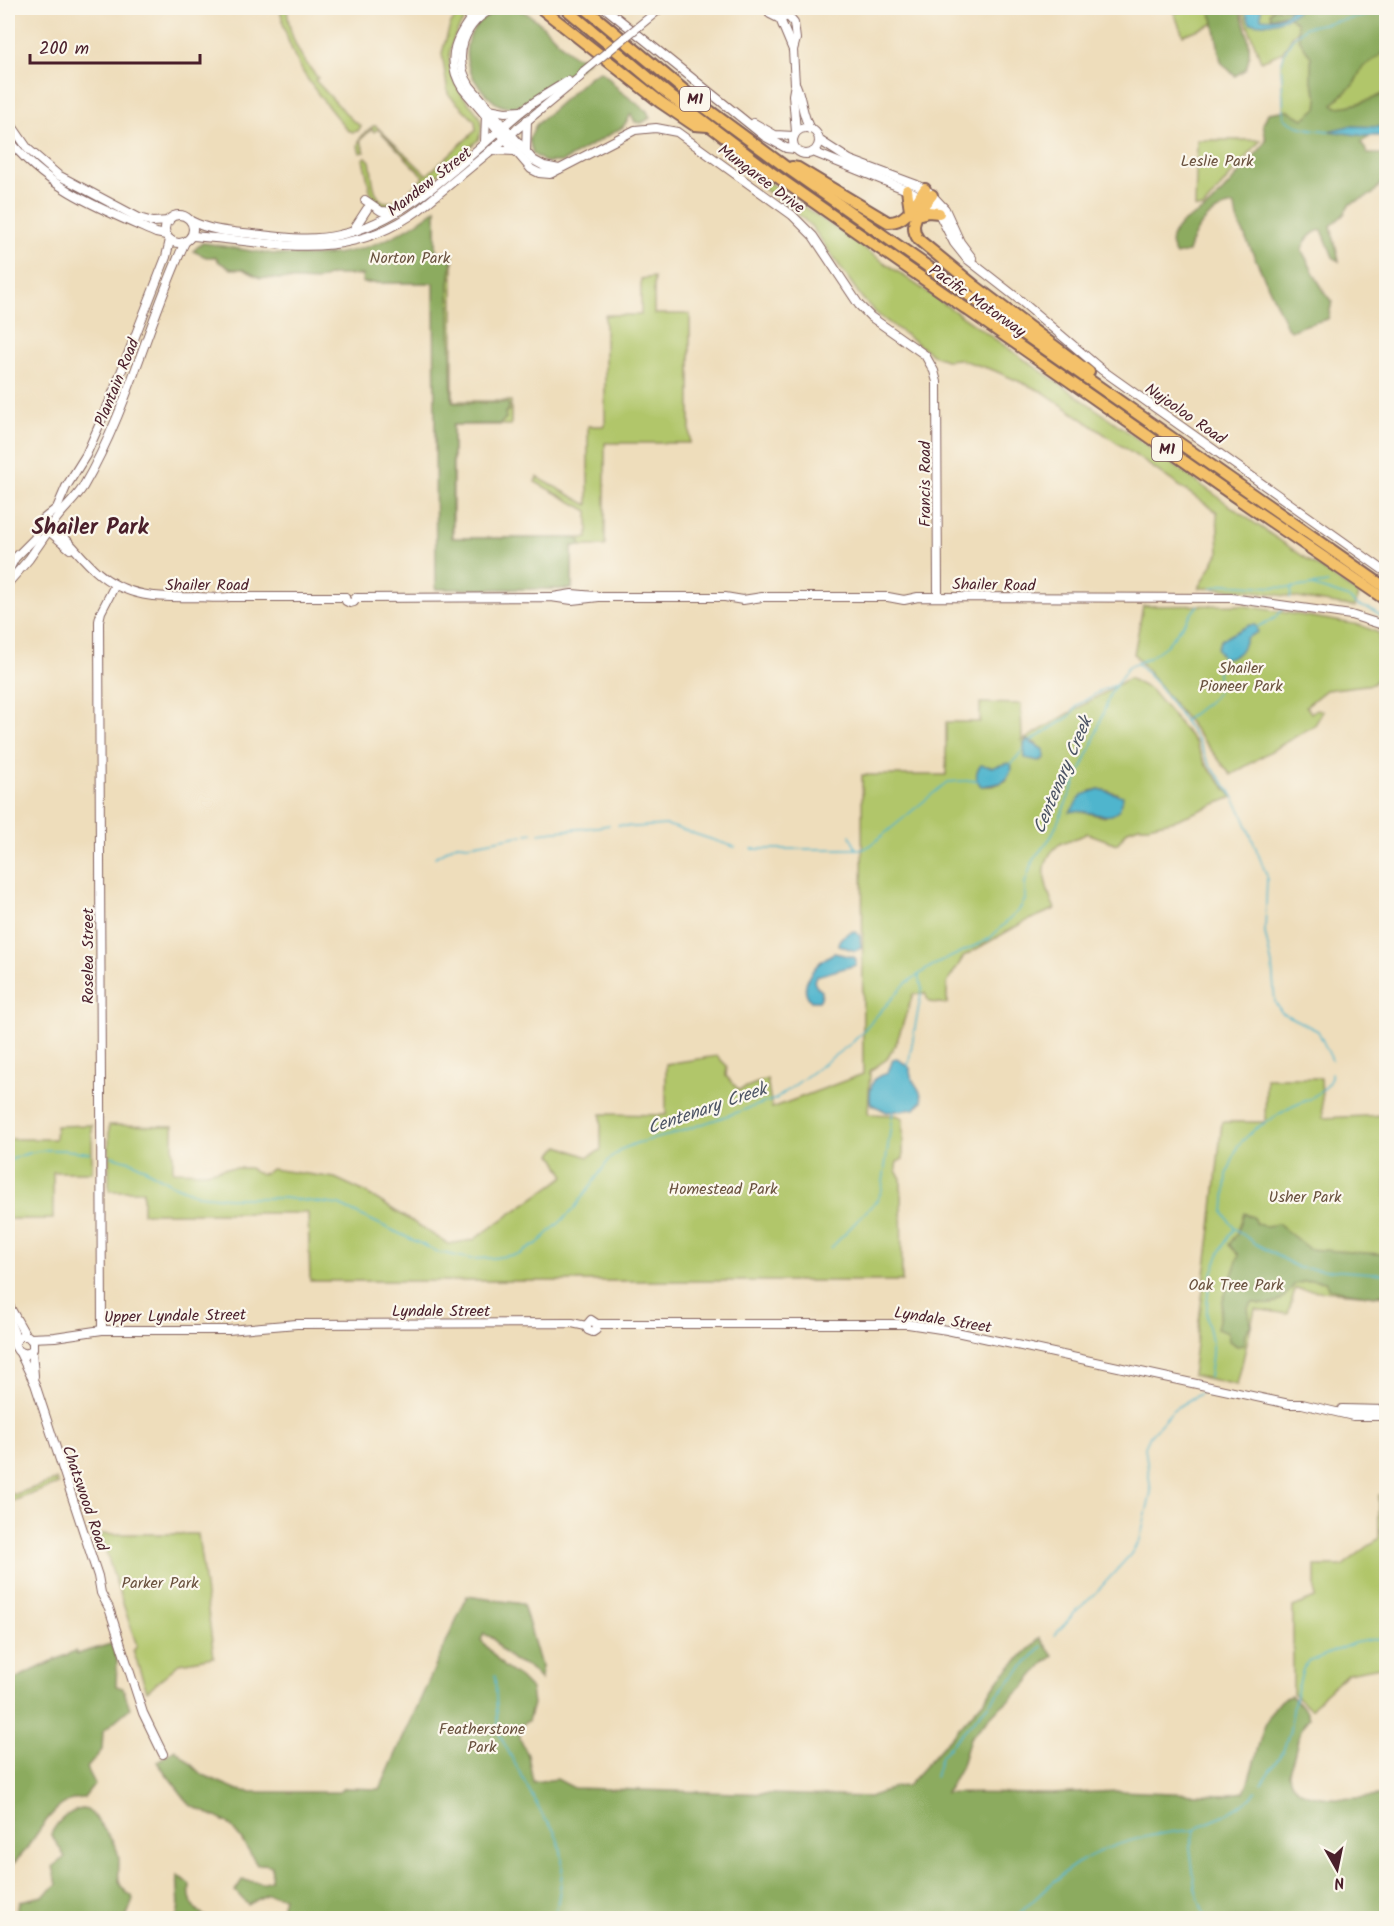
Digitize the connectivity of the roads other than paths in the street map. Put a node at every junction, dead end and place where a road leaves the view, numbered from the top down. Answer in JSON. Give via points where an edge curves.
{"nodes":[{"id":1,"x":478,"y":8,"type":"edge"},
{"id":2,"x":495,"y":8,"type":"edge"},
{"id":3,"x":528,"y":8,"type":"edge"},
{"id":4,"x":565,"y":8,"type":"edge"},
{"id":5,"x":585,"y":8,"type":"edge"},
{"id":6,"x":605,"y":8,"type":"edge"},
{"id":7,"x":662,"y":8,"type":"edge"},
{"id":8,"x":768,"y":8,"type":"edge"},
{"id":9,"x":793,"y":8,"type":"edge"},
{"id":10,"x":542,"y":9,"type":"joint"},
{"id":11,"x":788,"y":16,"type":"junction"},
{"id":12,"x":780,"y":19,"type":"junction"},
{"id":13,"x":793,"y":50,"type":"junction"},
{"id":14,"x":585,"y":71,"type":"junction"},
{"id":15,"x":795,"y":84,"type":"junction"},
{"id":16,"x":522,"y":111,"type":"junction"},
{"id":17,"x":487,"y":112,"type":"junction"},
{"id":18,"x":8,"y":120,"type":"edge"},
{"id":19,"x":527,"y":120,"type":"junction"},
{"id":20,"x":747,"y":121,"type":"junction"},
{"id":21,"x":708,"y":126,"type":"junction"},
{"id":22,"x":501,"y":128,"type":"junction"},
{"id":23,"x":810,"y":129,"type":"junction"},
{"id":24,"x":795,"y":134,"type":"junction"},
{"id":25,"x":508,"y":136,"type":"junction"},
{"id":26,"x":8,"y":138,"type":"edge"},
{"id":27,"x":819,"y":140,"type":"junction"},
{"id":28,"x":485,"y":142,"type":"junction"},
{"id":29,"x":795,"y":149,"type":"junction"},
{"id":30,"x":491,"y":150,"type":"junction"},
{"id":31,"x":515,"y":151,"type":"junction"},
{"id":32,"x":526,"y":151,"type":"junction"},
{"id":33,"x":813,"y":152,"type":"junction"},
{"id":34,"x":783,"y":165,"type":"junction"},
{"id":35,"x":559,"y":169,"type":"junction"},
{"id":36,"x":907,"y":189,"type":"junction"},
{"id":37,"x":926,"y":195,"type":"junction"},
{"id":38,"x":365,"y":200,"type":"dead end"},
{"id":39,"x":367,"y":209,"type":"dead end"},
{"id":40,"x":914,"y":212,"type":"junction"},
{"id":41,"x":397,"y":213,"type":"junction"},
{"id":42,"x":939,"y":213,"type":"junction"},
{"id":43,"x":191,"y":220,"type":"junction"},
{"id":44,"x":168,"y":221,"type":"junction"},
{"id":45,"x":352,"y":232,"type":"junction"},
{"id":46,"x":192,"y":236,"type":"junction"},
{"id":47,"x":168,"y":237,"type":"junction"},
{"id":48,"x":185,"y":242,"type":"junction"},
{"id":49,"x":978,"y":267,"type":"junction"},
{"id":50,"x":934,"y":371,"type":"joint"},
{"id":51,"x":1103,"y":390,"type":"junction"},
{"id":52,"x":46,"y":518,"type":"junction"},
{"id":53,"x":40,"y":525,"type":"junction"},
{"id":54,"x":51,"y":529,"type":"junction"},
{"id":55,"x":8,"y":571,"type":"edge"},
{"id":56,"x":1386,"y":572,"type":"edge"},
{"id":57,"x":8,"y":583,"type":"edge"},
{"id":58,"x":115,"y":585,"type":"junction"},
{"id":59,"x":1386,"y":588,"type":"edge"},
{"id":60,"x":938,"y":597,"type":"junction"},
{"id":61,"x":1386,"y":600,"type":"edge"},
{"id":62,"x":1386,"y":626,"type":"edge"},
{"id":63,"x":8,"y":1304,"type":"edge"},
{"id":64,"x":8,"y":1318,"type":"edge"},
{"id":65,"x":297,"y":1324,"type":"joint"},
{"id":66,"x":102,"y":1330,"type":"junction"},
{"id":67,"x":28,"y":1337,"type":"junction"},
{"id":68,"x":55,"y":1337,"type":"junction"},
{"id":69,"x":16,"y":1341,"type":"junction"},
{"id":70,"x":33,"y":1349,"type":"junction"},
{"id":71,"x":21,"y":1353,"type":"junction"},
{"id":72,"x":34,"y":1384,"type":"junction"},
{"id":73,"x":1243,"y":1393,"type":"junction"},
{"id":74,"x":1386,"y":1410,"type":"edge"},
{"id":75,"x":1386,"y":1416,"type":"edge"},
{"id":76,"x":163,"y":1754,"type":"dead end"}],
"edges":[{"from":1,"to":17,"type":"street","name":"Mungaree Drive","via":[[458,36],[454,61],[460,85]]},
{"from":2,"to":17,"type":"street","name":"Mungaree Drive","via":[[471,25],[461,54],[465,78]]},
{"from":3,"to":10,"type":"street"},
{"from":4,"to":21,"type":"highway","name":"Pacific Motorway","number":"M1"},
{"from":5,"to":34,"type":"highway","name":"Pacific Motorway","number":"M1"},
{"from":6,"to":20,"type":"street"},
{"from":7,"to":14,"type":"street","name":"Mandew Street","bridge":true},
{"from":8,"to":12,"type":"street","via":[[773,17]]},
{"from":9,"to":11,"type":"street"},
{"from":10,"to":21,"type":"highway","via":[[660,102],[694,125]]},
{"from":11,"to":12,"type":"street"},
{"from":11,"to":13,"type":"street","via":[[794,23]]},
{"from":12,"to":13,"type":"street"},
{"from":13,"to":15,"type":"street"},
{"from":14,"to":16,"type":"street","name":"Mandew Street"},
{"from":14,"to":19,"type":"street","name":"Mandew Street"},
{"from":15,"to":23,"type":"street"},
{"from":15,"to":24,"type":"street"},
{"from":16,"to":17,"type":"street"},
{"from":16,"to":22,"type":"street","name":"Mandew Street"},
{"from":17,"to":22,"type":"street","name":"Mungaree Drive"},
{"from":17,"to":28,"type":"street"},
{"from":18,"to":44,"type":"street","via":[[28,149],[58,175],[139,218]]},
{"from":19,"to":25,"type":"street","name":"Mandew Street"},
{"from":19,"to":32,"type":"street"},
{"from":20,"to":24,"type":"street","via":[[775,135]]},
{"from":20,"to":29,"type":"street","via":[[768,139]]},
{"from":21,"to":61,"type":"highway","name":"Pacific Motorway","number":"M1"},
{"from":22,"to":25,"type":"street","name":"Mungaree Drive"},
{"from":22,"to":28,"type":"street","name":"Mandew Street"},
{"from":23,"to":24,"type":"street","via":[[802,128]]},
{"from":23,"to":27,"type":"street"},
{"from":24,"to":29,"type":"street"},
{"from":25,"to":30,"type":"street","name":"Mandew Street"},
{"from":25,"to":31,"type":"street","name":"Mungaree Drive"},
{"from":25,"to":32,"type":"street","name":"Mungaree Drive"},
{"from":26,"to":47,"type":"street","via":[[40,173],[68,192]]},
{"from":27,"to":33,"type":"street"},
{"from":27,"to":37,"type":"street","via":[[850,160]]},
{"from":28,"to":41,"type":"street","name":"Mandew Street"},
{"from":29,"to":33,"type":"street","via":[[806,155]]},
{"from":30,"to":31,"type":"street"},
{"from":30,"to":46,"type":"street","name":"Mandew Street","via":[[410,217],[359,240],[305,247]]},
{"from":31,"to":35,"type":"street","name":"Mungaree Drive","via":[[537,172],[548,174]]},
{"from":32,"to":35,"type":"street","name":"Mungaree Drive","via":[[539,164]]},
{"from":33,"to":36,"type":"street"},
{"from":34,"to":40,"type":"highway","via":[[798,168],[886,222],[893,223]]},
{"from":34,"to":51,"type":"highway","name":"Pacific Motorway","number":"M1"},
{"from":35,"to":50,"type":"street","name":"Mungaree Drive","via":[[638,129],[660,128],[680,134],[792,215],[813,236],[859,305],[881,325],[920,350]]},
{"from":36,"to":37,"type":"street"},
{"from":36,"to":40,"type":"highway"},
{"from":37,"to":40,"type":"highway"},
{"from":37,"to":42,"type":"street"},
{"from":37,"to":49,"type":"street","via":[[945,209],[960,242]]},
{"from":38,"to":41,"type":"street","via":[[381,211]]},
{"from":39,"to":45,"type":"street"},
{"from":40,"to":42,"type":"highway"},
{"from":40,"to":51,"type":"highway","via":[[913,229],[919,240],[1098,379]]},
{"from":41,"to":45,"type":"street","name":"Mandew Street"},
{"from":42,"to":49,"type":"street","via":[[958,248]]},
{"from":43,"to":44,"type":"street","via":[[180,215]]},
{"from":43,"to":45,"type":"street","name":"Mandew Street","via":[[205,228],[299,239]]},
{"from":43,"to":46,"type":"street"},
{"from":44,"to":47,"type":"street"},
{"from":46,"to":48,"type":"street"},
{"from":47,"to":48,"type":"street"},
{"from":47,"to":52,"type":"street","name":"Plantain Road","via":[[160,272],[100,425],[57,508]]},
{"from":48,"to":54,"type":"street","name":"Plantain Road","via":[[111,431],[79,494]]},
{"from":49,"to":56,"type":"street","name":"Nujooloo Road","via":[[1102,370]]},
{"from":50,"to":60,"type":"street","name":"Francis Road"},
{"from":51,"to":59,"type":"highway","name":"Pacific Motorway","number":"M1"},
{"from":52,"to":53,"type":"street"},
{"from":52,"to":54,"type":"street","via":[[50,519]]},
{"from":53,"to":54,"type":"street","via":[[43,531]]},
{"from":53,"to":55,"type":"street","via":[[35,538]]},
{"from":54,"to":57,"type":"street","name":"Plantain Road"},
{"from":54,"to":58,"type":"street","name":"Shailer Road"},
{"from":58,"to":60,"type":"street","name":"Shailer Road","via":[[159,598],[345,597],[350,603],[356,598]]},
{"from":58,"to":66,"type":"street","name":"Roselea Street","via":[[99,621]]},
{"from":60,"to":62,"type":"street","name":"Shailer Road","via":[[1231,598],[1351,615]]},
{"from":63,"to":67,"type":"street"},
{"from":64,"to":69,"type":"street"},
{"from":65,"to":66,"type":"street","name":"Upper Lyndale Street","via":[[228,1330]]},
{"from":65,"to":73,"type":"street","name":"Lyndale Street","via":[[586,1326],[591,1320],[597,1324],[908,1324]]},
{"from":66,"to":68,"type":"street","name":"Upper Lyndale Street"},
{"from":67,"to":68,"type":"street","name":"Upper Lyndale Street"},
{"from":67,"to":69,"type":"street","via":[[20,1336]]},
{"from":67,"to":70,"type":"street"},
{"from":68,"to":70,"type":"street","name":"Upper Lyndale Street"},
{"from":69,"to":71,"type":"street","via":[[16,1349]]},
{"from":70,"to":71,"type":"street"},
{"from":70,"to":72,"type":"street","name":"Chatswood Road"},
{"from":71,"to":72,"type":"street","name":"Chatswood Road"},
{"from":72,"to":76,"type":"street","name":"Chatswood Road","via":[[93,1559],[100,1593],[109,1608],[149,1729]]},
{"from":73,"to":74,"type":"street","name":"Lyndale Street","via":[[1305,1400],[1347,1410]]},
{"from":73,"to":75,"type":"street","name":"Lyndale Street","via":[[1345,1415]]}]}
